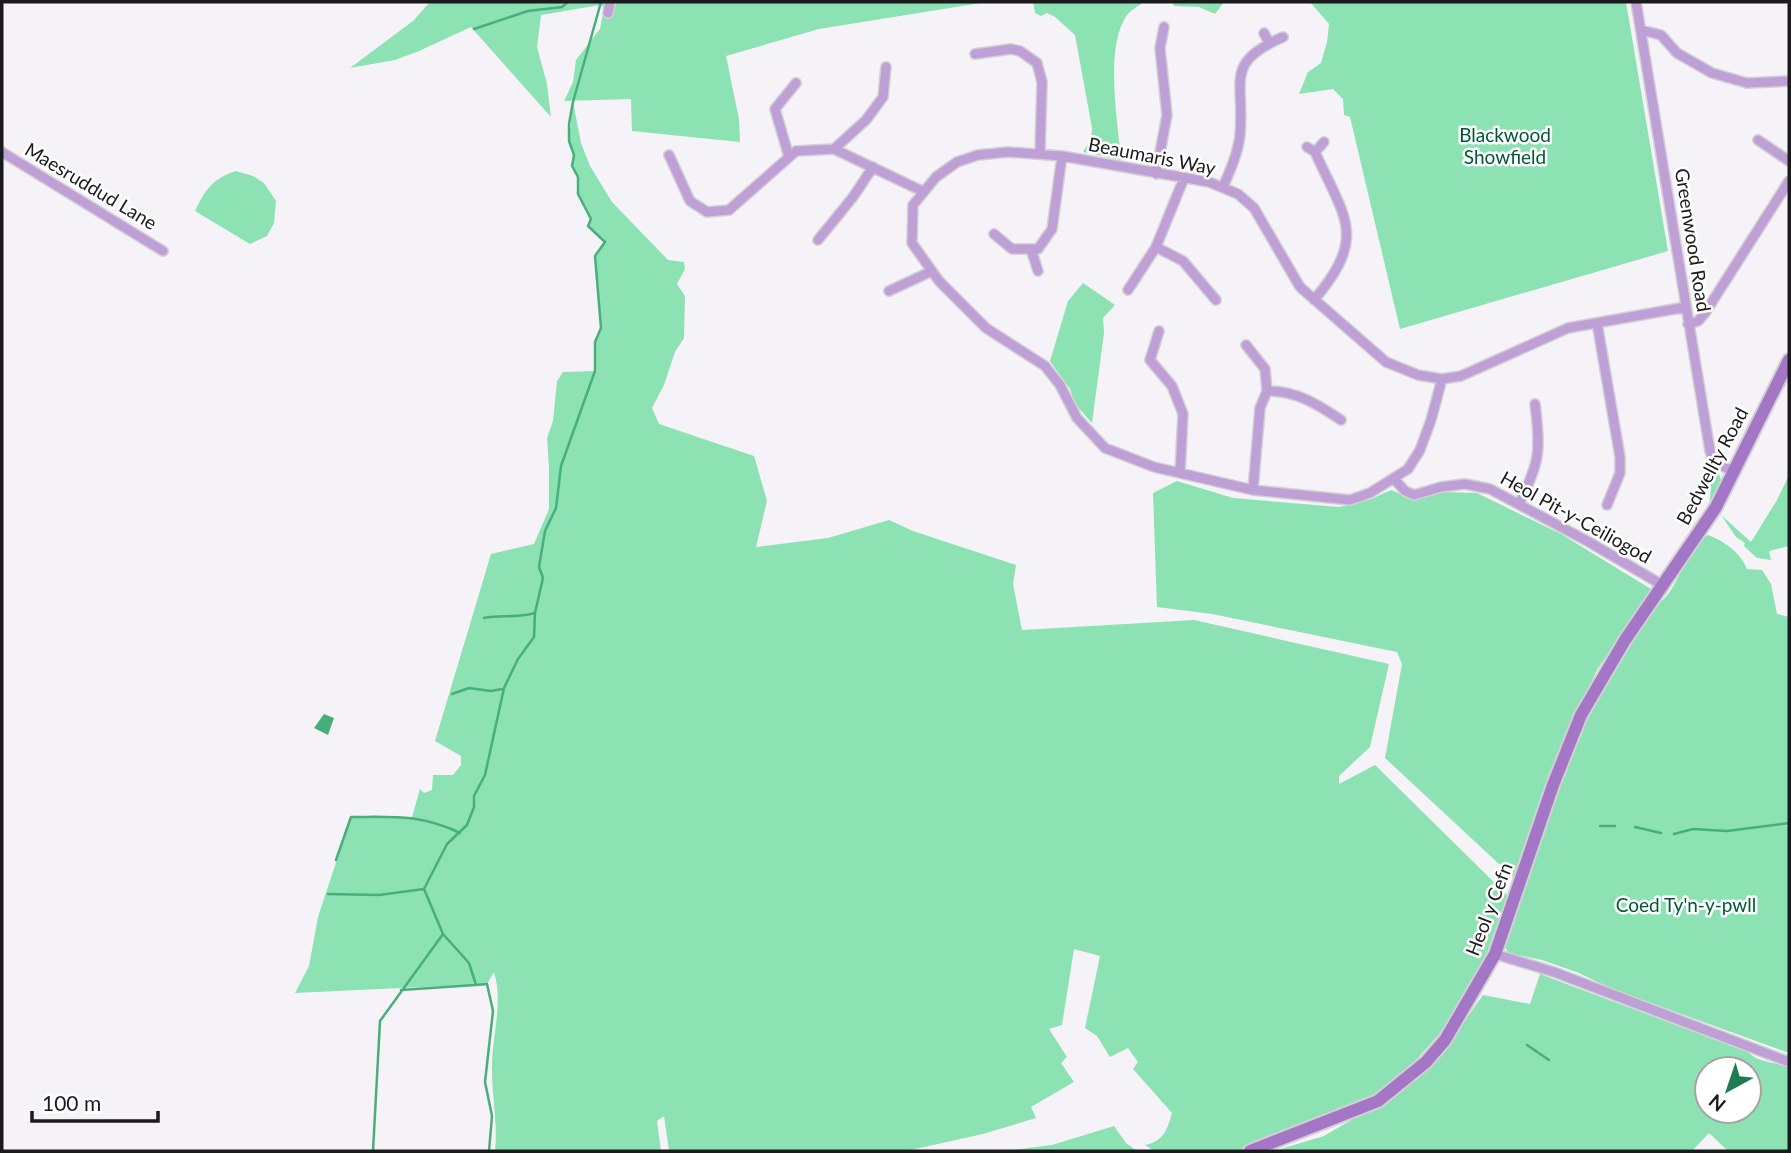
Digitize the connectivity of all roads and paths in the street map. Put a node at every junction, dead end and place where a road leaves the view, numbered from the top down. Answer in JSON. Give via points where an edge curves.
{"nodes":[{"id":1,"x":610,"y":2,"type":"edge"},
{"id":2,"x":1636,"y":2,"type":"edge"},
{"id":3,"x":608,"y":13,"type":"dead end"},
{"id":4,"x":1164,"y":27,"type":"dead end"},
{"id":5,"x":1641,"y":30,"type":"junction"},
{"id":6,"x":1264,"y":33,"type":"dead end"},
{"id":7,"x":1283,"y":37,"type":"dead end"},
{"id":8,"x":1269,"y":43,"type":"junction"},
{"id":9,"x":975,"y":54,"type":"dead end"},
{"id":10,"x":886,"y":67,"type":"dead end"},
{"id":11,"x":1789,"y":81,"type":"edge"},
{"id":12,"x":796,"y":83,"type":"dead end"},
{"id":13,"x":1758,"y":140,"type":"dead end"},
{"id":14,"x":1324,"y":142,"type":"dead end"},
{"id":15,"x":834,"y":149,"type":"junction"},
{"id":16,"x":2,"y":152,"type":"edge"},
{"id":17,"x":1040,"y":153,"type":"junction"},
{"id":18,"x":669,"y":155,"type":"dead end"},
{"id":19,"x":1062,"y":156,"type":"junction"},
{"id":20,"x":789,"y":157,"type":"junction"},
{"id":21,"x":1789,"y":160,"type":"edge"},
{"id":22,"x":873,"y":167,"type":"junction"},
{"id":23,"x":1156,"y":174,"type":"junction"},
{"id":24,"x":1184,"y":178,"type":"junction"},
{"id":25,"x":1789,"y":181,"type":"edge"},
{"id":26,"x":1223,"y":187,"type":"junction"},
{"id":27,"x":922,"y":191,"type":"junction"},
{"id":28,"x":994,"y":234,"type":"dead end"},
{"id":29,"x":818,"y":240,"type":"dead end"},
{"id":30,"x":1156,"y":247,"type":"junction"},
{"id":31,"x":1031,"y":249,"type":"junction"},
{"id":32,"x":163,"y":251,"type":"dead end"},
{"id":33,"x":932,"y":271,"type":"junction"},
{"id":34,"x":1038,"y":271,"type":"dead end"},
{"id":35,"x":1128,"y":290,"type":"dead end"},
{"id":36,"x":889,"y":291,"type":"dead end"},
{"id":37,"x":1216,"y":300,"type":"dead end"},
{"id":38,"x":1314,"y":300,"type":"junction"},
{"id":39,"x":1686,"y":307,"type":"junction"},
{"id":40,"x":1597,"y":323,"type":"junction"},
{"id":41,"x":1688,"y":324,"type":"junction"},
{"id":42,"x":1159,"y":331,"type":"dead end"},
{"id":43,"x":1246,"y":345,"type":"dead end"},
{"id":44,"x":1789,"y":360,"type":"edge"},
{"id":45,"x":1785,"y":376,"type":"edge"},
{"id":46,"x":1441,"y":379,"type":"junction"},
{"id":47,"x":1267,"y":391,"type":"junction"},
{"id":48,"x":1535,"y":404,"type":"dead end"},
{"id":49,"x":1341,"y":420,"type":"dead end"},
{"id":50,"x":1733,"y":471,"type":"junction"},
{"id":51,"x":1180,"y":473,"type":"junction"},
{"id":52,"x":1394,"y":479,"type":"junction"},
{"id":53,"x":1253,"y":490,"type":"junction"},
{"id":54,"x":1606,"y":500,"type":"dead end"},
{"id":55,"x":1520,"y":504,"type":"junction"},
{"id":56,"x":1664,"y":586,"type":"junction"},
{"id":57,"x":1496,"y":954,"type":"junction"},
{"id":58,"x":1789,"y":1062,"type":"edge"},
{"id":59,"x":1250,"y":1151,"type":"edge"}],
"edges":[{"from":1,"to":3,"type":"street"},
{"from":2,"to":5,"type":"street","name":"Greenwood Road"},
{"from":4,"to":23,"type":"street","via":[[1160,48],[1167,115]]},
{"from":5,"to":11,"type":"street","via":[[1661,35],[1677,53],[1712,73],[1746,83]]},
{"from":5,"to":39,"type":"street","name":"Greenwood Road"},
{"from":6,"to":8,"type":"street"},
{"from":7,"to":8,"type":"street"},
{"from":8,"to":26,"type":"street","via":[[1251,54],[1241,70],[1240,136]]},
{"from":9,"to":17,"type":"street","via":[[988,58],[1001,50],[1020,51],[1037,63],[1042,82]]},
{"from":10,"to":15,"type":"street","via":[[883,97]]},
{"from":12,"to":20,"type":"street","via":[[775,109]]},
{"from":13,"to":21,"type":"street"},
{"from":14,"to":38,"type":"street","via":[[1311,149],[1348,236],[1340,264]]},
{"from":15,"to":20,"type":"street","via":[[796,151]]},
{"from":15,"to":22,"type":"street"},
{"from":16,"to":32,"type":"street","name":"Maesruddud Lane"},
{"from":17,"to":19,"type":"street","name":"Beaumaris Way"},
{"from":17,"to":27,"type":"street","name":"Beaumaris Way","via":[[967,158]]},
{"from":18,"to":20,"type":"street","via":[[690,201],[707,212],[729,210]]},
{"from":19,"to":23,"type":"street","name":"Beaumaris Way"},
{"from":19,"to":31,"type":"street","via":[[1052,229],[1038,249]]},
{"from":22,"to":27,"type":"street"},
{"from":22,"to":29,"type":"street"},
{"from":23,"to":24,"type":"street","name":"Beaumaris Way"},
{"from":24,"to":26,"type":"street","name":"Beaumaris Way"},
{"from":24,"to":30,"type":"street"},
{"from":25,"to":41,"type":"street","via":[[1705,313]]},
{"from":26,"to":38,"type":"street","name":"Beaumaris Way","via":[[1254,208],[1300,287]]},
{"from":27,"to":33,"type":"street","via":[[912,205],[912,243]]},
{"from":28,"to":31,"type":"street","via":[[1012,249]]},
{"from":30,"to":35,"type":"street"},
{"from":30,"to":37,"type":"street","via":[[1183,261]]},
{"from":31,"to":34,"type":"street"},
{"from":33,"to":36,"type":"street"},
{"from":33,"to":51,"type":"street","via":[[986,327],[1045,366],[1077,418],[1105,448]]},
{"from":38,"to":46,"type":"street","name":"Beaumaris Way","via":[[1386,362]]},
{"from":39,"to":40,"type":"street","name":"Beaumaris Way"},
{"from":39,"to":41,"type":"street","name":"Greenwood Road"},
{"from":40,"to":46,"type":"street","name":"Beaumaris Way","via":[[1562,330],[1461,376]]},
{"from":40,"to":54,"type":"street","via":[[1620,457],[1619,473]]},
{"from":41,"to":50,"type":"street","name":"Greenwood Road","via":[[1712,459]]},
{"from":42,"to":51,"type":"street","via":[[1150,360],[1172,386],[1183,414]]},
{"from":43,"to":47,"type":"street","via":[[1265,369]]},
{"from":44,"to":45,"type":"street","name":"Bedwellty Road"},
{"from":45,"to":50,"type":"street","name":"Bedwellty Road"},
{"from":46,"to":52,"type":"street","via":[[1420,450],[1408,469]]},
{"from":47,"to":49,"type":"street","via":[[1294,394],[1329,418]]},
{"from":47,"to":53,"type":"street","via":[[1259,408]]},
{"from":48,"to":55,"type":"street","via":[[1537,461]]},
{"from":50,"to":56,"type":"street","name":"Bedwellty Road","via":[[1716,507]]},
{"from":51,"to":53,"type":"street"},
{"from":52,"to":53,"type":"street","via":[[1350,500]]},
{"from":52,"to":55,"type":"street","name":"Heol Pit-y-Ceiliogod","via":[[1414,495],[1441,487],[1478,485]]},
{"from":55,"to":56,"type":"street","name":"Heol Pit-y-Ceiliogod"},
{"from":56,"to":57,"type":"street","name":"Heol y Cefn","via":[[1625,640],[1581,715]]},
{"from":57,"to":58,"type":"street"},
{"from":57,"to":59,"type":"street","name":"Heol y Cefn","via":[[1445,1040],[1378,1101]]}]}
